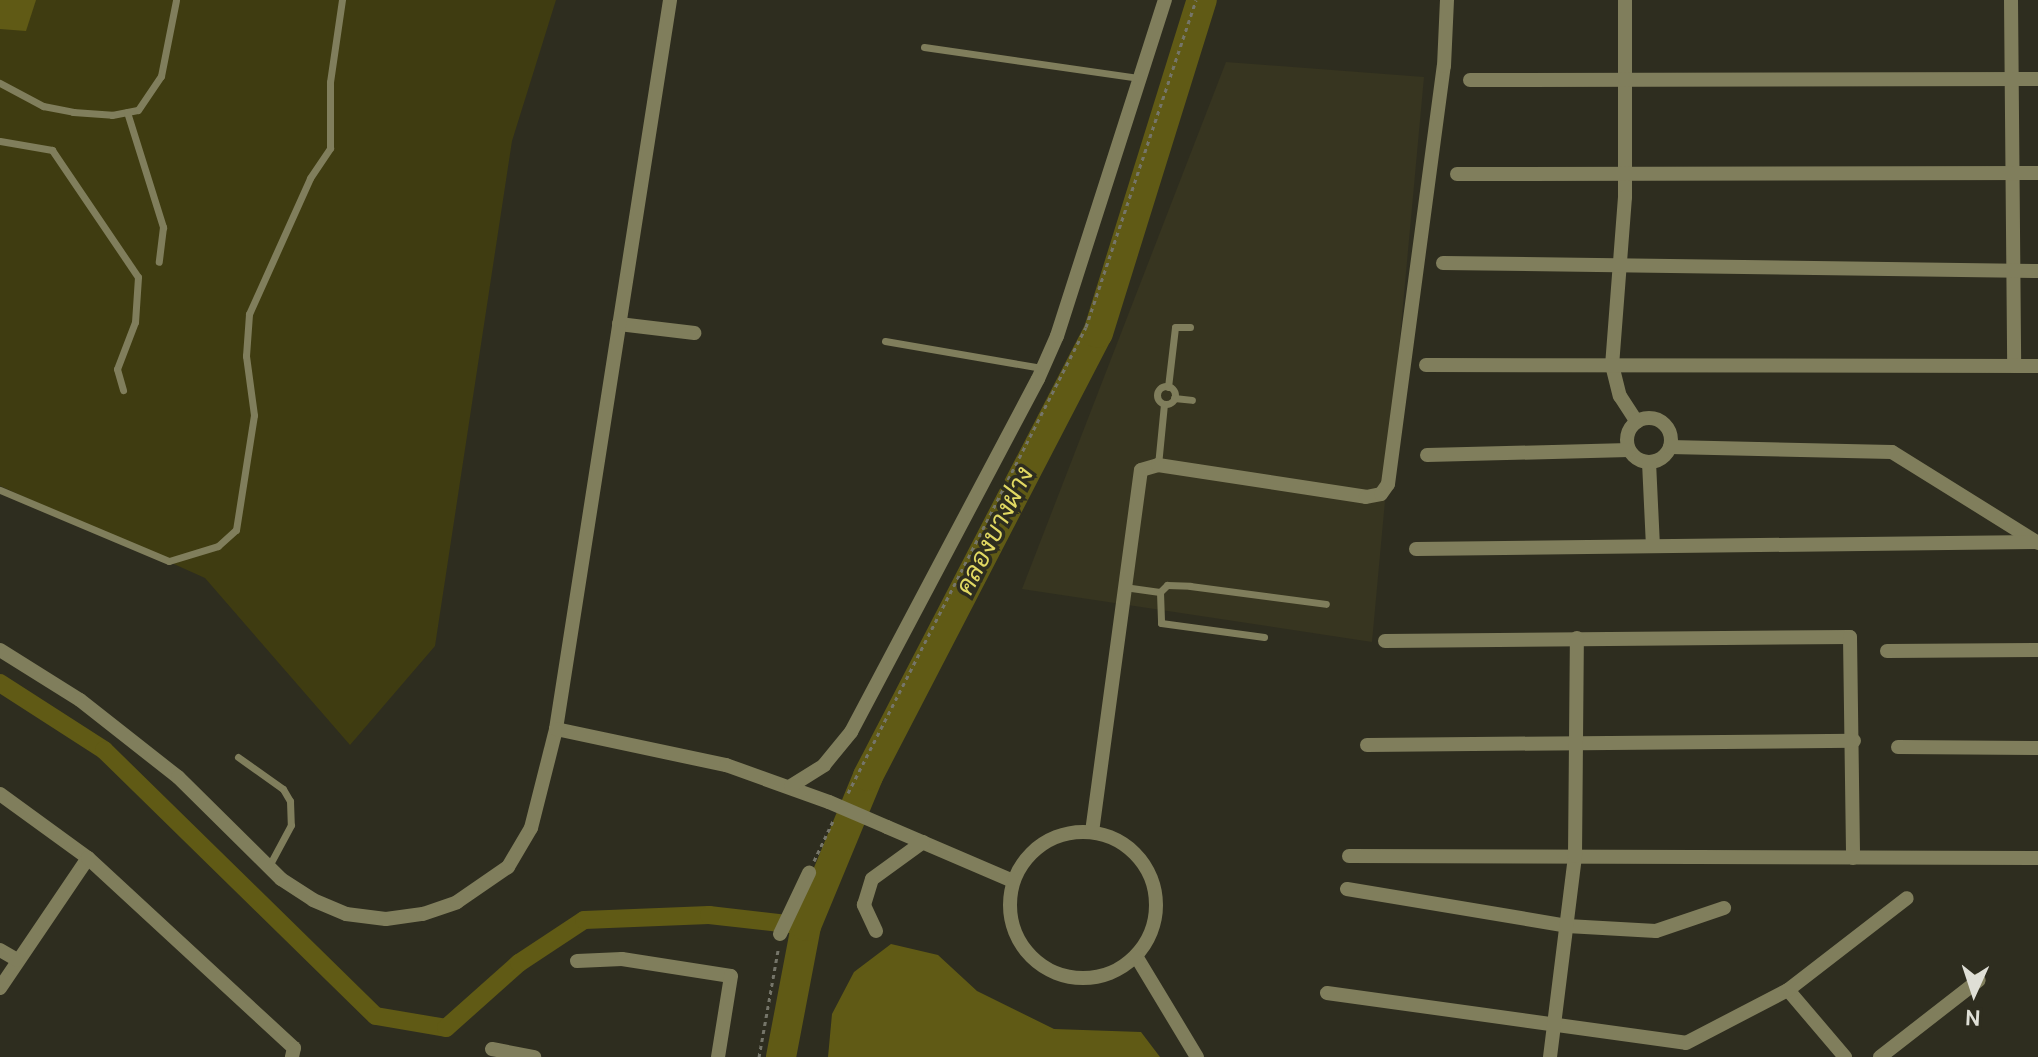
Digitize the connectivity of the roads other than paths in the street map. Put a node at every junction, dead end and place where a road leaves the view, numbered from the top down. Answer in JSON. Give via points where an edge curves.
{"nodes":[{"id":1,"x":176,"y":0,"type":"edge"},
{"id":2,"x":342,"y":0,"type":"edge"},
{"id":3,"x":670,"y":0,"type":"edge"},
{"id":4,"x":1165,"y":0,"type":"edge"},
{"id":5,"x":1447,"y":0,"type":"edge"},
{"id":6,"x":1625,"y":0,"type":"edge"},
{"id":7,"x":2011,"y":0,"type":"edge"},
{"id":8,"x":924,"y":47,"type":"dead end"},
{"id":9,"x":1140,"y":78,"type":"junction"},
{"id":10,"x":2012,"y":79,"type":"junction"},
{"id":11,"x":2038,"y":79,"type":"edge"},
{"id":12,"x":1470,"y":80,"type":"dead end"},
{"id":13,"x":1629,"y":80,"type":"junction"},
{"id":14,"x":0,"y":83,"type":"edge"},
{"id":15,"x":127,"y":112,"type":"junction"},
{"id":16,"x":0,"y":141,"type":"edge"},
{"id":17,"x":2012,"y":173,"type":"junction"},
{"id":18,"x":2038,"y":173,"type":"edge"},
{"id":19,"x":1457,"y":174,"type":"dead end"},
{"id":20,"x":1626,"y":174,"type":"junction"},
{"id":21,"x":159,"y":262,"type":"dead end"},
{"id":22,"x":1443,"y":263,"type":"dead end"},
{"id":23,"x":1619,"y":266,"type":"junction"},
{"id":24,"x":2038,"y":271,"type":"edge"},
{"id":25,"x":2012,"y":272,"type":"junction"},
{"id":26,"x":619,"y":324,"type":"junction"},
{"id":27,"x":1190,"y":327,"type":"dead end"},
{"id":28,"x":694,"y":333,"type":"dead end"},
{"id":29,"x":885,"y":341,"type":"dead end"},
{"id":30,"x":1426,"y":365,"type":"dead end"},
{"id":31,"x":1612,"y":365,"type":"junction"},
{"id":32,"x":2014,"y":366,"type":"junction"},
{"id":33,"x":2038,"y":366,"type":"edge"},
{"id":34,"x":1042,"y":368,"type":"junction"},
{"id":35,"x":1168,"y":387,"type":"junction"},
{"id":36,"x":123,"y":390,"type":"dead end"},
{"id":37,"x":1174,"y":398,"type":"junction"},
{"id":38,"x":1192,"y":400,"type":"dead end"},
{"id":39,"x":1164,"y":404,"type":"junction"},
{"id":40,"x":1637,"y":422,"type":"junction"},
{"id":41,"x":1670,"y":447,"type":"junction"},
{"id":42,"x":1629,"y":450,"type":"junction"},
{"id":43,"x":1427,"y":455,"type":"dead end"},
{"id":44,"x":1649,"y":462,"type":"junction"},
{"id":45,"x":1158,"y":465,"type":"junction"},
{"id":46,"x":0,"y":490,"type":"edge"},
{"id":47,"x":2037,"y":543,"type":"edge"},
{"id":48,"x":1653,"y":546,"type":"junction"},
{"id":49,"x":1416,"y":549,"type":"dead end"},
{"id":50,"x":1124,"y":587,"type":"junction"},
{"id":51,"x":1160,"y":592,"type":"junction"},
{"id":52,"x":1326,"y":604,"type":"dead end"},
{"id":53,"x":1264,"y":637,"type":"dead end"},
{"id":54,"x":1577,"y":638,"type":"junction"},
{"id":55,"x":1385,"y":641,"type":"dead end"},
{"id":56,"x":0,"y":650,"type":"edge"},
{"id":57,"x":2038,"y":650,"type":"edge"},
{"id":58,"x":1887,"y":651,"type":"dead end"},
{"id":59,"x":556,"y":729,"type":"junction"},
{"id":60,"x":1854,"y":741,"type":"junction"},
{"id":61,"x":1367,"y":745,"type":"dead end"},
{"id":62,"x":1576,"y":745,"type":"junction"},
{"id":63,"x":1898,"y":747,"type":"dead end"},
{"id":64,"x":2038,"y":748,"type":"edge"},
{"id":65,"x":238,"y":757,"type":"dead end"},
{"id":66,"x":791,"y":786,"type":"junction"},
{"id":67,"x":0,"y":794,"type":"edge"},
{"id":68,"x":1092,"y":832,"type":"junction"},
{"id":69,"x":923,"y":842,"type":"junction"},
{"id":70,"x":1349,"y":856,"type":"dead end"},
{"id":71,"x":1575,"y":856,"type":"junction"},
{"id":72,"x":88,"y":858,"type":"junction"},
{"id":73,"x":1853,"y":858,"type":"junction"},
{"id":74,"x":2038,"y":858,"type":"edge"},
{"id":75,"x":269,"y":866,"type":"junction"},
{"id":76,"x":809,"y":873,"type":"dead end"},
{"id":77,"x":1013,"y":881,"type":"junction"},
{"id":78,"x":1347,"y":889,"type":"dead end"},
{"id":79,"x":1907,"y":898,"type":"dead end"},
{"id":80,"x":1724,"y":908,"type":"dead end"},
{"id":81,"x":1567,"y":926,"type":"junction"},
{"id":82,"x":876,"y":931,"type":"dead end"},
{"id":83,"x":780,"y":934,"type":"road end"},
{"id":84,"x":0,"y":950,"type":"edge"},
{"id":85,"x":1136,"y":956,"type":"junction"},
{"id":86,"x":17,"y":960,"type":"junction"},
{"id":87,"x":577,"y":961,"type":"dead end"},
{"id":88,"x":1979,"y":980,"type":"dead end"},
{"id":89,"x":0,"y":988,"type":"edge"},
{"id":90,"x":1788,"y":990,"type":"junction"},
{"id":91,"x":1327,"y":993,"type":"dead end"},
{"id":92,"x":1554,"y":1027,"type":"junction"},
{"id":93,"x":492,"y":1049,"type":"dead end"},
{"id":94,"x":292,"y":1057,"type":"edge"},
{"id":95,"x":534,"y":1057,"type":"edge"},
{"id":96,"x":718,"y":1057,"type":"edge"},
{"id":97,"x":1197,"y":1057,"type":"edge"},
{"id":98,"x":1550,"y":1057,"type":"edge"},
{"id":99,"x":1845,"y":1057,"type":"edge"},
{"id":100,"x":1880,"y":1057,"type":"edge"}],
"edges":[{"from":1,"to":15,"type":"lane","via":[[161,76],[151,98]]},
{"from":2,"to":46,"type":"lane","via":[[330,82],[330,148],[310,178],[249,314],[246,356],[254,415],[236,530],[218,546],[169,561]]},
{"from":3,"to":26,"type":"street"},
{"from":4,"to":9,"type":"street"},
{"from":5,"to":45,"type":"street","via":[[1444,66],[1388,484],[1381,494],[1366,497]]},
{"from":6,"to":13,"type":"street"},
{"from":7,"to":10,"type":"street"},
{"from":8,"to":9,"type":"lane"},
{"from":9,"to":34,"type":"street"},
{"from":10,"to":11,"type":"street"},
{"from":10,"to":13,"type":"street"},
{"from":10,"to":17,"type":"street"},
{"from":12,"to":13,"type":"street"},
{"from":13,"to":20,"type":"street"},
{"from":14,"to":15,"type":"lane","via":[[43,106],[112,115]]},
{"from":15,"to":21,"type":"lane","via":[[163,227]]},
{"from":16,"to":36,"type":"lane","via":[[52,150],[138,277],[135,322],[117,369]]},
{"from":17,"to":18,"type":"street"},
{"from":17,"to":20,"type":"street"},
{"from":17,"to":25,"type":"street"},
{"from":19,"to":20,"type":"street"},
{"from":20,"to":23,"type":"street"},
{"from":22,"to":23,"type":"street"},
{"from":23,"to":25,"type":"street"},
{"from":23,"to":31,"type":"street"},
{"from":24,"to":25,"type":"street"},
{"from":25,"to":32,"type":"street"},
{"from":26,"to":28,"type":"street"},
{"from":26,"to":59,"type":"street"},
{"from":27,"to":35,"type":"lane","via":[[1175,327]]},
{"from":29,"to":34,"type":"lane"},
{"from":30,"to":31,"type":"street"},
{"from":31,"to":32,"type":"street"},
{"from":31,"to":40,"type":"street","via":[[1620,396]]},
{"from":32,"to":33,"type":"street"},
{"from":34,"to":66,"type":"street","via":[[851,732],[824,765]]},
{"from":35,"to":37,"type":"lane"},
{"from":35,"to":39,"type":"lane","via":[[1157,395]]},
{"from":37,"to":38,"type":"lane"},
{"from":37,"to":39,"type":"lane"},
{"from":39,"to":45,"type":"lane"},
{"from":40,"to":41,"type":"street","via":[[1652,419],[1665,426]]},
{"from":40,"to":42,"type":"street","via":[[1629,431]]},
{"from":41,"to":44,"type":"street","via":[[1662,458]]},
{"from":41,"to":47,"type":"street","via":[[1892,452]]},
{"from":42,"to":43,"type":"street"},
{"from":42,"to":44,"type":"street"},
{"from":44,"to":48,"type":"street"},
{"from":45,"to":50,"type":"street","via":[[1141,470],[1137,480]]},
{"from":47,"to":48,"type":"street"},
{"from":48,"to":49,"type":"street"},
{"from":50,"to":51,"type":"lane"},
{"from":50,"to":68,"type":"street"},
{"from":51,"to":52,"type":"lane","via":[[1167,585],[1190,586]]},
{"from":51,"to":53,"type":"lane","via":[[1161,623]]},
{"from":54,"to":55,"type":"street"},
{"from":54,"to":60,"type":"street","via":[[1850,637]]},
{"from":54,"to":62,"type":"street"},
{"from":56,"to":75,"type":"street","via":[[80,700],[178,777]]},
{"from":57,"to":58,"type":"street"},
{"from":59,"to":66,"type":"street","via":[[726,765]]},
{"from":59,"to":75,"type":"street","via":[[531,828],[508,867],[457,902],[386,919],[346,914],[313,900]]},
{"from":60,"to":62,"type":"street"},
{"from":60,"to":73,"type":"street"},
{"from":61,"to":62,"type":"street"},
{"from":62,"to":71,"type":"street"},
{"from":63,"to":64,"type":"street"},
{"from":65,"to":75,"type":"lane","via":[[283,789],[290,801],[291,825]]},
{"from":66,"to":69,"type":"street","bridge":true},
{"from":67,"to":72,"type":"street"},
{"from":68,"to":77,"type":"street","via":[[1044,843],[1025,859]]},
{"from":68,"to":85,"type":"street","via":[[1133,852],[1151,881],[1156,915]]},
{"from":69,"to":77,"type":"street"},
{"from":69,"to":82,"type":"street","via":[[872,879],[864,905]]},
{"from":70,"to":71,"type":"street"},
{"from":71,"to":73,"type":"street"},
{"from":71,"to":81,"type":"street"},
{"from":72,"to":86,"type":"street"},
{"from":72,"to":94,"type":"street","via":[[294,1048]]},
{"from":73,"to":74,"type":"street"},
{"from":76,"to":83,"type":"street"},
{"from":77,"to":85,"type":"street","via":[[1011,924],[1035,961],[1053,973],[1097,977]]},
{"from":78,"to":81,"type":"street"},
{"from":79,"to":90,"type":"street"},
{"from":80,"to":81,"type":"street","via":[[1656,931]]},
{"from":81,"to":92,"type":"street"},
{"from":84,"to":86,"type":"street"},
{"from":85,"to":97,"type":"street"},
{"from":86,"to":89,"type":"street"},
{"from":87,"to":96,"type":"street","via":[[622,959],[731,976]]},
{"from":88,"to":100,"type":"street"},
{"from":90,"to":92,"type":"street","via":[[1686,1043]]},
{"from":90,"to":99,"type":"street"},
{"from":91,"to":92,"type":"street"},
{"from":92,"to":98,"type":"street"},
{"from":93,"to":95,"type":"street"}]}
